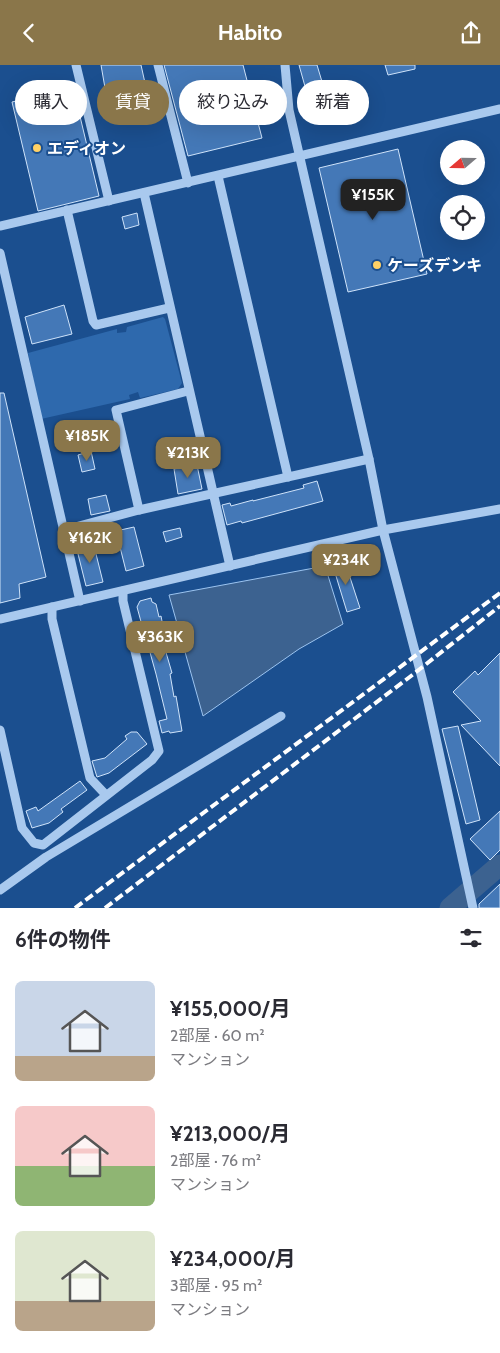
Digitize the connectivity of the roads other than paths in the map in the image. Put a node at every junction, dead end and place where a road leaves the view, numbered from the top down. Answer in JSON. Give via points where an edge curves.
{"nodes":[{"id":1,"x":76,"y":65,"type":"edge"},
{"id":2,"x":158,"y":65,"type":"edge"},
{"id":3,"x":285,"y":65,"type":"edge"},
{"id":4,"x":500,"y":109,"type":"edge"},
{"id":5,"x":299,"y":155,"type":"junction"},
{"id":6,"x":218,"y":176,"type":"junction"},
{"id":7,"x":188,"y":183,"type":"junction"},
{"id":8,"x":144,"y":193,"type":"junction"},
{"id":9,"x":109,"y":201,"type":"junction"},
{"id":10,"x":67,"y":210,"type":"junction"},
{"id":11,"x":0,"y":226,"type":"edge"},
{"id":12,"x":0,"y":253,"type":"edge"},
{"id":13,"x":169,"y":308,"type":"junction"},
{"id":14,"x":188,"y":391,"type":"junction"},
{"id":15,"x":369,"y":459,"type":"junction"},
{"id":16,"x":288,"y":477,"type":"junction"},
{"id":17,"x":213,"y":494,"type":"junction"},
{"id":18,"x":500,"y":509,"type":"edge"},
{"id":19,"x":139,"y":510,"type":"junction"},
{"id":20,"x":64,"y":530,"type":"junction"},
{"id":21,"x":383,"y":531,"type":"junction"},
{"id":22,"x":230,"y":566,"type":"junction"},
{"id":23,"x":123,"y":591,"type":"junction"},
{"id":24,"x":80,"y":601,"type":"junction"},
{"id":25,"x":52,"y":607,"type":"junction"},
{"id":26,"x":0,"y":619,"type":"edge"},
{"id":27,"x":281,"y":716,"type":"dead end"},
{"id":28,"x":0,"y":730,"type":"edge"},
{"id":29,"x":106,"y":795,"type":"junction"},
{"id":30,"x":0,"y":890,"type":"edge"},
{"id":31,"x":473,"y":906,"type":"edge"}],
"edges":[{"from":1,"to":9,"type":"street"},
{"from":2,"to":7,"type":"street"},
{"from":3,"to":5,"type":"street","via":[[289,109]]},
{"from":4,"to":5,"type":"street"},
{"from":5,"to":6,"type":"street"},
{"from":5,"to":15,"type":"street"},
{"from":6,"to":7,"type":"street"},
{"from":6,"to":16,"type":"street"},
{"from":7,"to":8,"type":"street"},
{"from":8,"to":9,"type":"street"},
{"from":8,"to":13,"type":"street"},
{"from":9,"to":10,"type":"street"},
{"from":10,"to":11,"type":"street"},
{"from":10,"to":13,"type":"street","via":[[96,325]]},
{"from":12,"to":20,"type":"street"},
{"from":13,"to":14,"type":"street"},
{"from":14,"to":17,"type":"street"},
{"from":14,"to":19,"type":"street","via":[[116,410]]},
{"from":15,"to":16,"type":"street"},
{"from":15,"to":21,"type":"street"},
{"from":16,"to":17,"type":"street"},
{"from":17,"to":19,"type":"street"},
{"from":17,"to":22,"type":"street"},
{"from":18,"to":21,"type":"street"},
{"from":19,"to":20,"type":"street"},
{"from":20,"to":24,"type":"street"},
{"from":21,"to":22,"type":"street"},
{"from":21,"to":31,"type":"street","via":[[413,640]]},
{"from":22,"to":23,"type":"street"},
{"from":23,"to":24,"type":"street"},
{"from":23,"to":29,"type":"street","via":[[159,751]]},
{"from":24,"to":25,"type":"street"},
{"from":25,"to":26,"type":"street"},
{"from":25,"to":29,"type":"street","via":[[52,619],[90,778]]},
{"from":27,"to":30,"type":"street","via":[[46,857]]},
{"from":28,"to":29,"type":"street","via":[[22,828],[34,843],[43,845]]}]}
